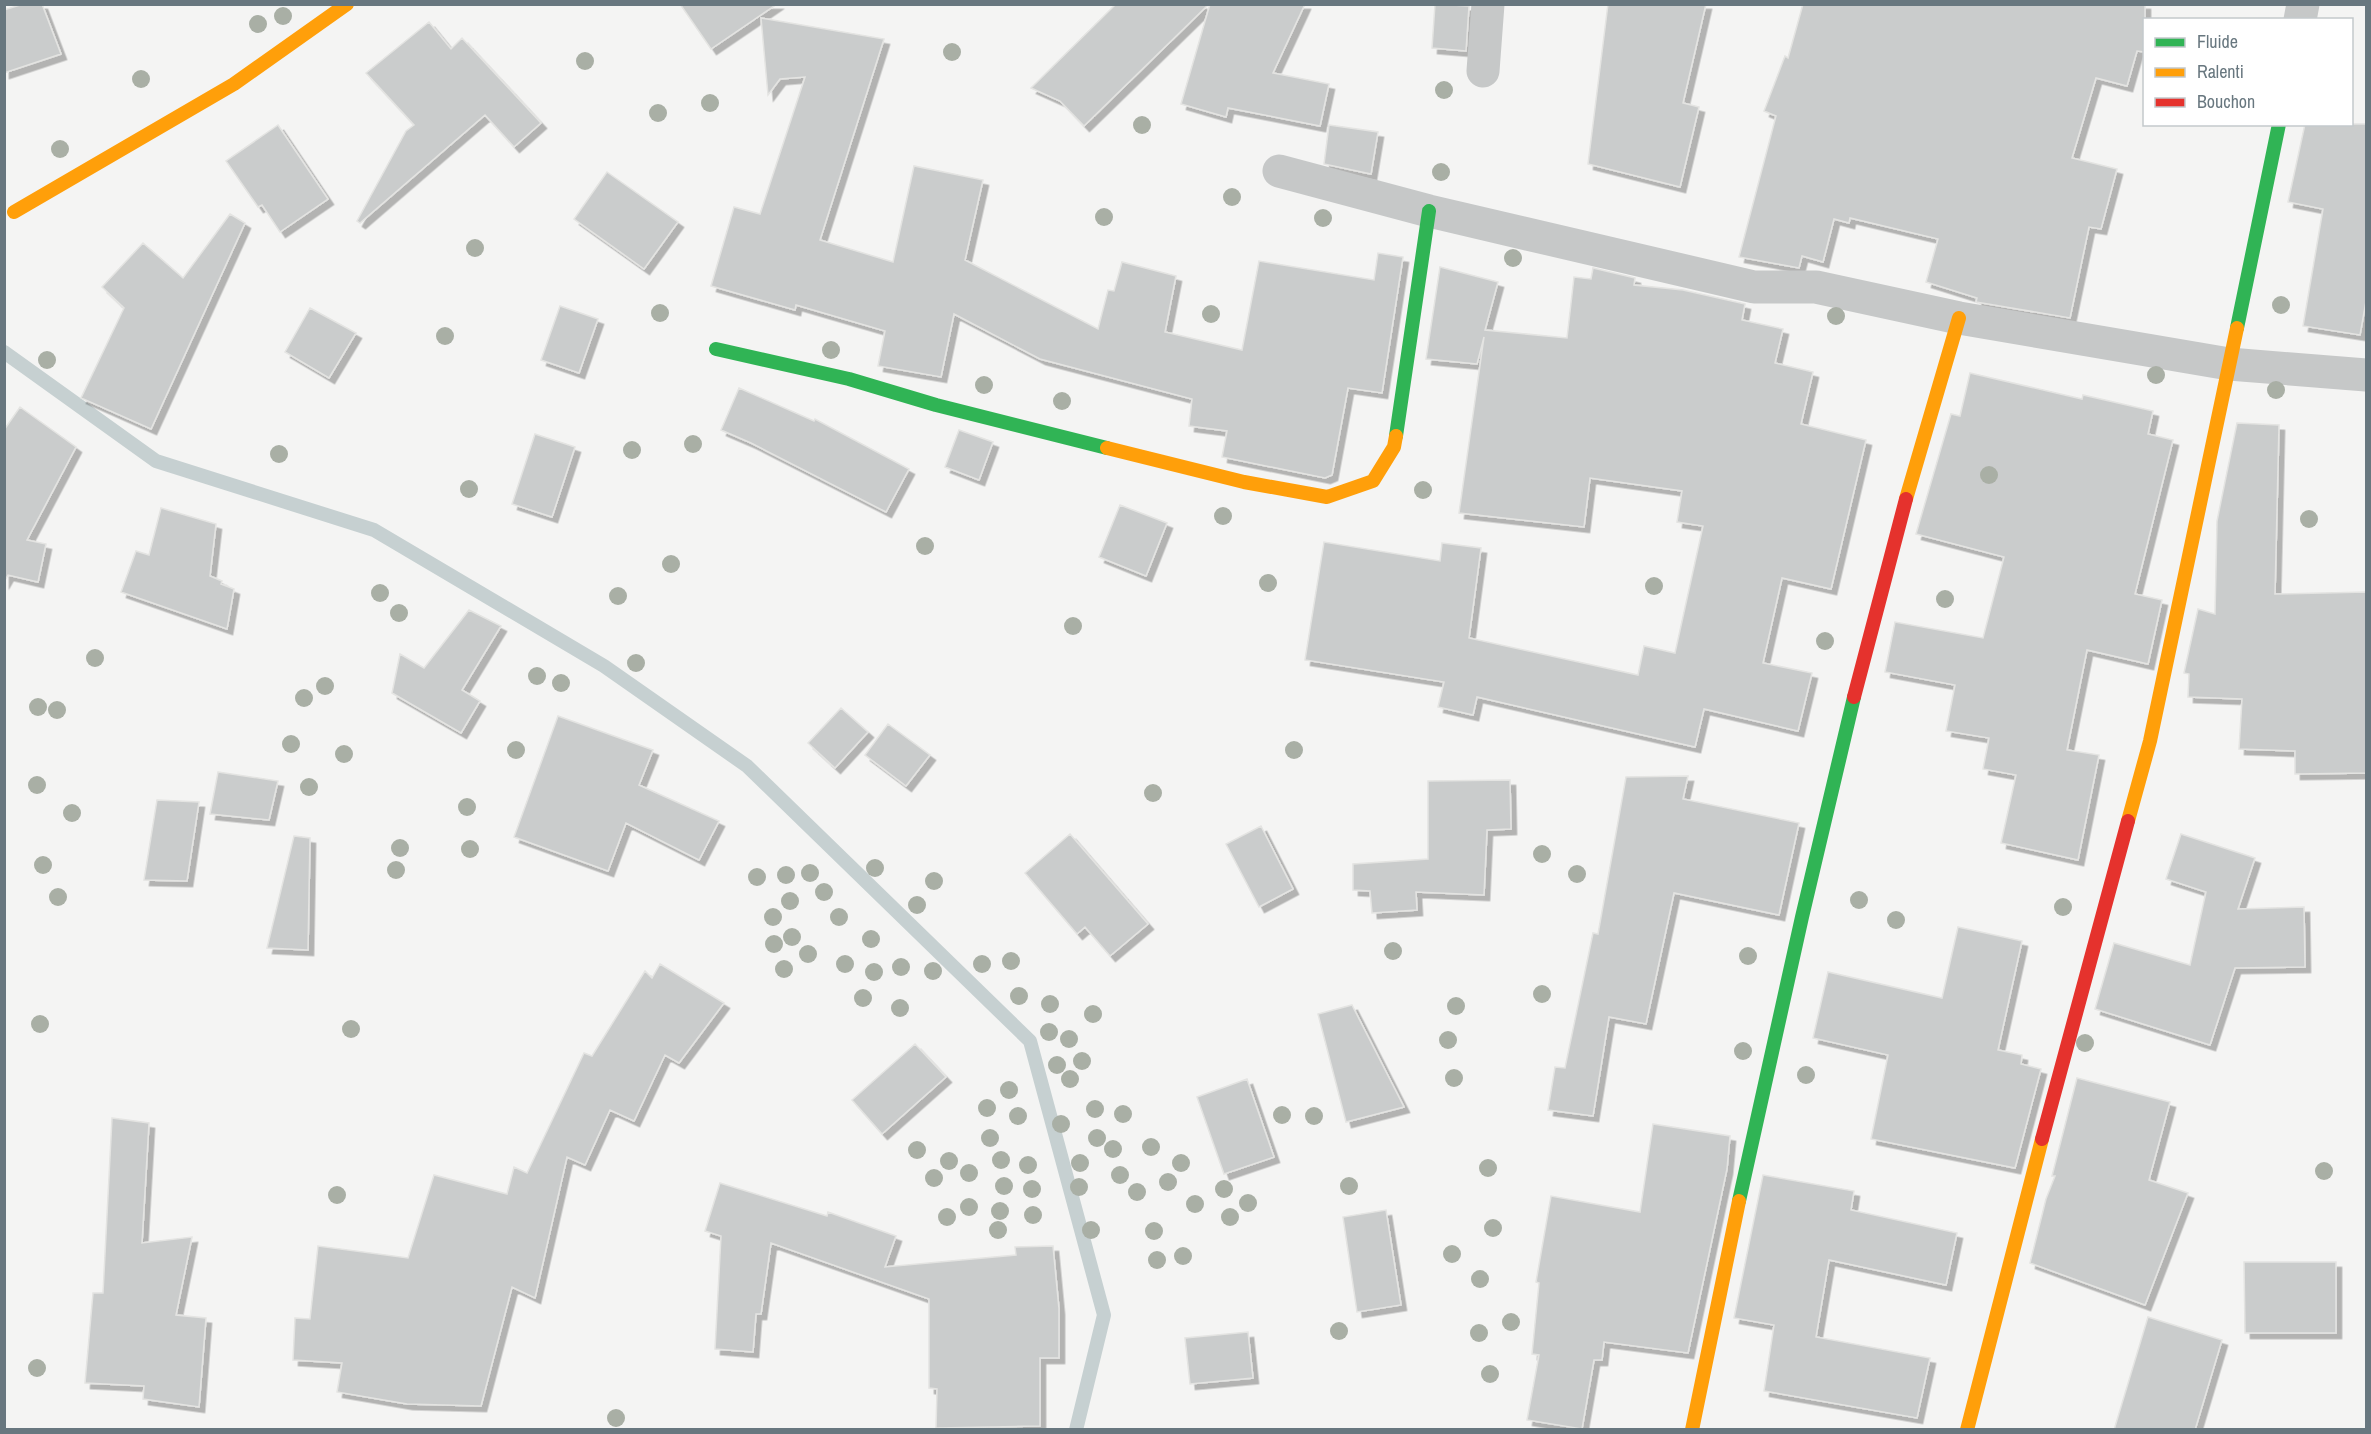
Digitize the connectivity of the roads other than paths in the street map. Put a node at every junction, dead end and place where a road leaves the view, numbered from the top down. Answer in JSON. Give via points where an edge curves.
{"nodes":[{"id":1,"x":347,"y":4,"type":"edge"},
{"id":2,"x":1488,"y":4,"type":"edge"},
{"id":3,"x":1483,"y":71,"type":"dead end"},
{"id":4,"x":2279,"y":126,"type":"edge"},
{"id":5,"x":1279,"y":171,"type":"dead end"},
{"id":6,"x":1429,"y":211,"type":"junction"},
{"id":7,"x":14,"y":212,"type":"dead end"},
{"id":8,"x":1959,"y":318,"type":"junction"},
{"id":9,"x":716,"y":349,"type":"dead end"},
{"id":10,"x":2229,"y":364,"type":"junction"},
{"id":11,"x":2367,"y":375,"type":"edge"},
{"id":12,"x":1692,"y":1430,"type":"edge"},
{"id":13,"x":1967,"y":1430,"type":"edge"}],
"edges":[{"from":1,"to":7,"type":"street","via":[[234,84]]},
{"from":2,"to":3,"type":"street"},
{"from":4,"to":10,"type":"street"},
{"from":5,"to":6,"type":"street"},
{"from":6,"to":8,"type":"street","via":[[1754,287],[1816,287]]},
{"from":6,"to":9,"type":"street","via":[[1394,447],[1373,481],[1327,497],[1244,483],[849,379]]},
{"from":8,"to":10,"type":"street"},
{"from":8,"to":12,"type":"street","via":[[1876,609],[1816,858],[1737,1205]]},
{"from":10,"to":11,"type":"street"},
{"from":10,"to":13,"type":"street","via":[[2150,741],[2077,1004]]}]}
